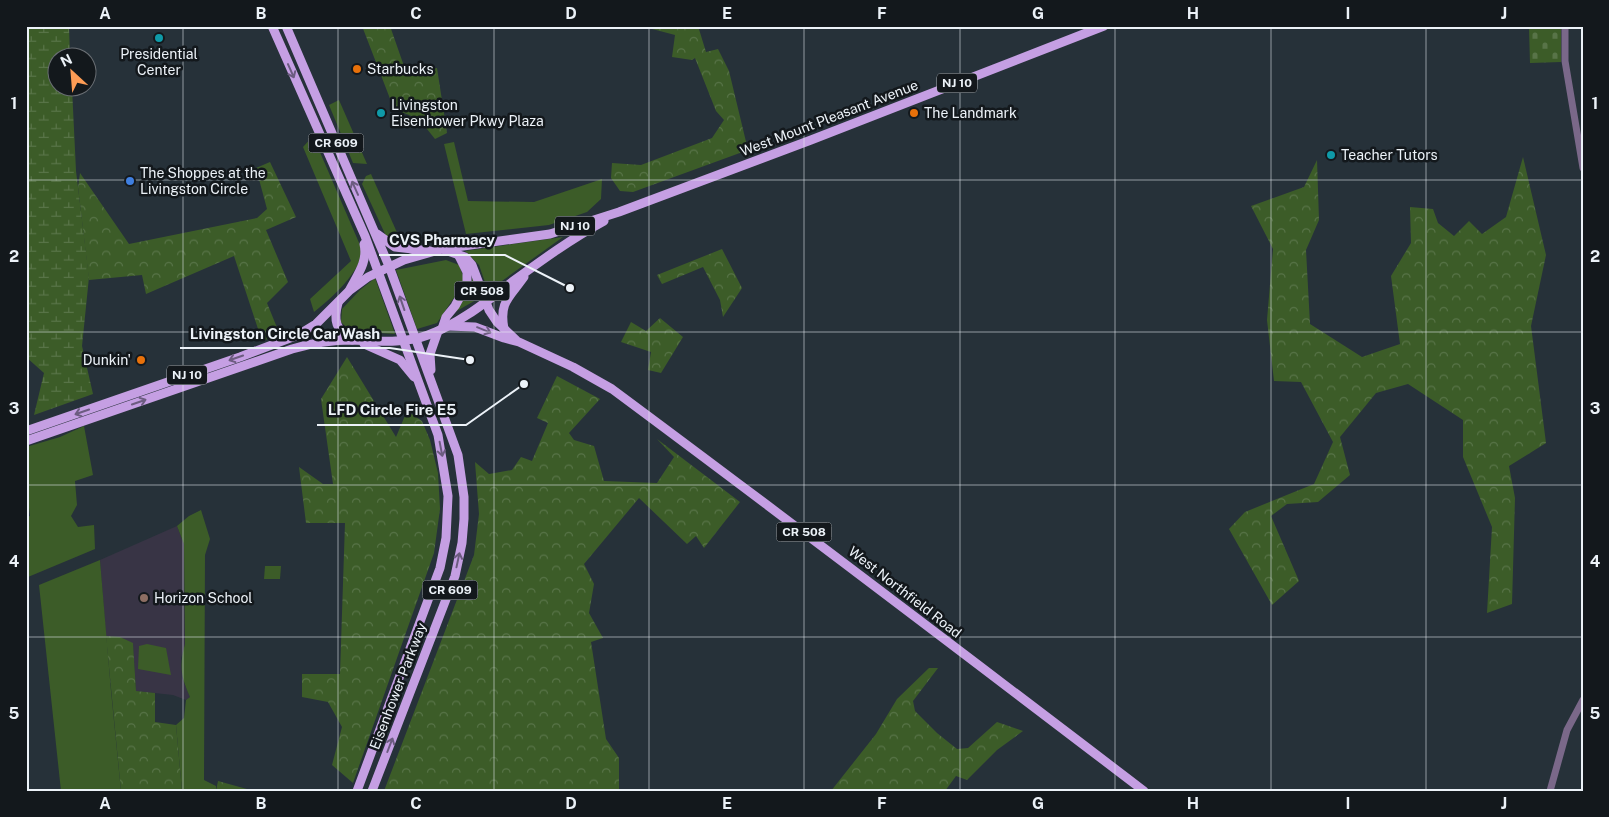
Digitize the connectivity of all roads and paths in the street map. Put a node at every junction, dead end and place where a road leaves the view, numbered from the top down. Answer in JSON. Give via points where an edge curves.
{"nodes":[{"id":1,"x":272,"y":26,"type":"edge"},
{"id":2,"x":286,"y":26,"type":"edge"},
{"id":3,"x":292,"y":26,"type":"edge"},
{"id":4,"x":1104,"y":26,"type":"edge"},
{"id":5,"x":1565,"y":26,"type":"edge"},
{"id":6,"x":293,"y":43,"type":"junction"},
{"id":7,"x":1583,"y":168,"type":"edge"},
{"id":8,"x":619,"y":212,"type":"junction"},
{"id":9,"x":375,"y":232,"type":"junction"},
{"id":10,"x":365,"y":236,"type":"junction"},
{"id":11,"x":442,"y":249,"type":"junction"},
{"id":12,"x":432,"y":251,"type":"junction"},
{"id":13,"x":459,"y":256,"type":"junction"},
{"id":14,"x":389,"y":266,"type":"junction"},
{"id":15,"x":529,"y":270,"type":"junction"},
{"id":16,"x":378,"y":272,"type":"junction"},
{"id":17,"x":349,"y":291,"type":"junction"},
{"id":18,"x":486,"y":301,"type":"junction"},
{"id":19,"x":338,"y":302,"type":"junction"},
{"id":20,"x":443,"y":328,"type":"junction"},
{"id":21,"x":504,"y":330,"type":"junction"},
{"id":22,"x":415,"y":339,"type":"junction"},
{"id":23,"x":404,"y":340,"type":"junction"},
{"id":24,"x":355,"y":341,"type":"junction"},
{"id":25,"x":518,"y":342,"type":"junction"},
{"id":26,"x":432,"y":381,"type":"junction"},
{"id":27,"x":421,"y":386,"type":"junction"},
{"id":28,"x":26,"y":431,"type":"edge"},
{"id":29,"x":26,"y":441,"type":"edge"},
{"id":30,"x":1583,"y":700,"type":"edge"},
{"id":31,"x":357,"y":791,"type":"edge"},
{"id":32,"x":372,"y":791,"type":"edge"},
{"id":33,"x":1144,"y":791,"type":"edge"},
{"id":34,"x":1550,"y":791,"type":"edge"}],
"edges":[{"from":1,"to":10,"type":"main road","name":"Eisenhower Parkway","number":"CR 609","one_way":true},
{"from":2,"to":6,"type":"main road","name":"Eisenhower Parkway","number":"CR 609"},
{"from":3,"to":6,"type":"main road"},
{"from":4,"to":8,"type":"main road","name":"West Mount Pleasant Avenue","number":"NJ 10"},
{"from":5,"to":7,"type":"street","via":[[1565,61]]},
{"from":9,"to":6,"type":"main road","name":"Eisenhower Parkway","number":"CR 609","one_way":true},
{"from":8,"to":11,"type":"main road","name":"West Mount Pleasant Avenue","number":"NJ 10","via":[[550,234]]},
{"from":8,"to":15,"type":"main road","name":"West Mount Pleasant Avenue","number":"NJ 10"},
{"from":9,"to":12,"type":"main road","via":[[395,247]]},
{"from":9,"to":14,"type":"main road","name":"Eisenhower Parkway","number":"CR 609"},
{"from":10,"to":16,"type":"main road","name":"Eisenhower Parkway","number":"CR 609"},
{"from":10,"to":17,"type":"main road","via":[[365,261]]},
{"from":11,"to":12,"type":"main road","number":"NJ 10"},
{"from":11,"to":13,"type":"main road","number":"CR 508"},
{"from":12,"to":14,"type":"main road","number":"NJ 10"},
{"from":13,"to":18,"type":"main road","number":"CR 508","via":[[465,257],[472,265]]},
{"from":13,"to":20,"type":"main road","via":[[467,272],[467,284],[446,317]]},
{"from":14,"to":16,"type":"main road","number":"NJ 10"},
{"from":22,"to":14,"type":"main road","name":"Eisenhower Parkway","number":"CR 609","one_way":true},
{"from":15,"to":18,"type":"main road","name":"West Mount Pleasant Avenue","number":"NJ 10"},
{"from":15,"to":21,"type":"main road","via":[[504,304]]},
{"from":16,"to":17,"type":"main road","number":"NJ 10"},
{"from":16,"to":23,"type":"main road","name":"Eisenhower Parkway","number":"CR 609"},
{"from":17,"to":19,"type":"main road","number":"NJ 10"},
{"from":18,"to":20,"type":"main road","name":"West Mount Pleasant Avenue","number":"NJ 10"},
{"from":18,"to":21,"type":"main road","number":"CR 508"},
{"from":19,"to":24,"type":"main road","via":[[336,322],[343,335]]},
{"from":19,"to":28,"type":"main road","number":"NJ 10","one_way":true,"via":[[316,324],[298,335]]},
{"from":20,"to":22,"type":"main road","number":"NJ 10"},
{"from":20,"to":25,"type":"main road","number":"CR 508","one_way":true,"via":[[475,327]]},
{"from":20,"to":26,"type":"main road","via":[[430,354]]},
{"from":21,"to":25,"type":"main road","number":"CR 508"},
{"from":22,"to":23,"type":"main road","number":"NJ 10"},
{"from":22,"to":26,"type":"main road","name":"Eisenhower Parkway","number":"CR 609"},
{"from":23,"to":24,"type":"main road","number":"NJ 10"},
{"from":23,"to":27,"type":"main road","name":"Eisenhower Parkway","number":"CR 609"},
{"from":24,"to":27,"type":"main road","via":[[400,360]]},
{"from":29,"to":24,"type":"main road","number":"NJ 10","one_way":true,"via":[[292,349],[314,343]]},
{"from":25,"to":33,"type":"main road","name":"West Northfield Road","number":"CR 508","via":[[612,389]]},
{"from":32,"to":26,"type":"main road","name":"Eisenhower Parkway","number":"CR 609","one_way":true,"via":[[455,576],[462,543],[462,474]]},
{"from":27,"to":31,"type":"main road","name":"Eisenhower Parkway","number":"CR 609","one_way":true,"via":[[438,434],[446,475],[446,538],[440,568]]},
{"from":30,"to":34,"type":"street","via":[[1567,730]]}]}
